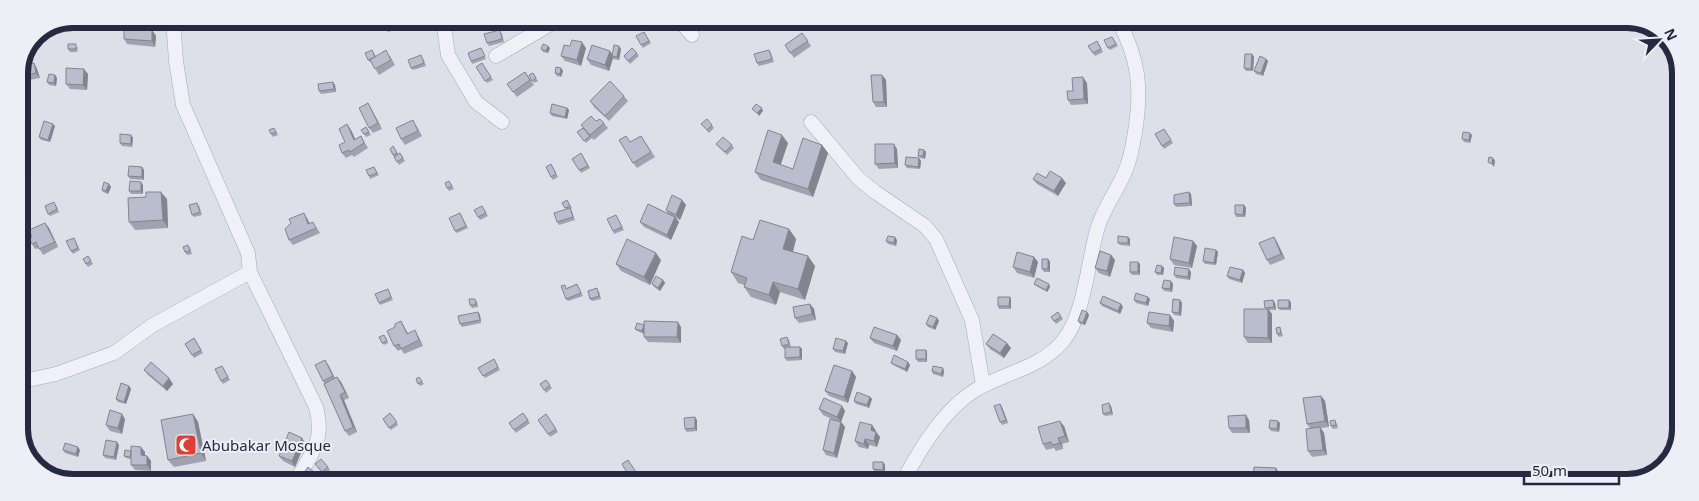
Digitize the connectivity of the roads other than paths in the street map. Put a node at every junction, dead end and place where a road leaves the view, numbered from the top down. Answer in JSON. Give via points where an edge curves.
{"nodes":[{"id":1,"x":174,"y":28,"type":"edge"},
{"id":2,"x":445,"y":28,"type":"edge"},
{"id":3,"x":544,"y":28,"type":"edge"},
{"id":4,"x":686,"y":28,"type":"edge"},
{"id":5,"x":1123,"y":28,"type":"edge"},
{"id":6,"x":692,"y":35,"type":"dead end"},
{"id":7,"x":496,"y":56,"type":"dead end"},
{"id":8,"x":502,"y":122,"type":"dead end"},
{"id":9,"x":811,"y":122,"type":"dead end"},
{"id":10,"x":250,"y":272,"type":"junction"},
{"id":11,"x":28,"y":380,"type":"edge"},
{"id":12,"x":984,"y":385,"type":"junction"},
{"id":13,"x":300,"y":474,"type":"edge"},
{"id":14,"x":907,"y":474,"type":"edge"}],
"edges":[{"from":1,"to":10,"type":"street","via":[[184,105],[248,253]]},
{"from":2,"to":8,"type":"street","via":[[448,55],[476,102]]},
{"from":3,"to":7,"type":"street"},
{"from":4,"to":6,"type":"street"},
{"from":5,"to":12,"type":"street","via":[[1137,67],[1140,86],[1138,114],[1127,169],[1102,213],[1079,309],[1064,340],[1053,350],[1020,372]]},
{"from":9,"to":12,"type":"street","via":[[859,178],[925,226],[936,239],[972,320]]},
{"from":10,"to":11,"type":"street","via":[[153,325],[114,353],[56,374]]},
{"from":10,"to":13,"type":"street","via":[[308,388],[320,421],[319,440]]},
{"from":12,"to":14,"type":"street","via":[[950,413],[928,437]]}]}
